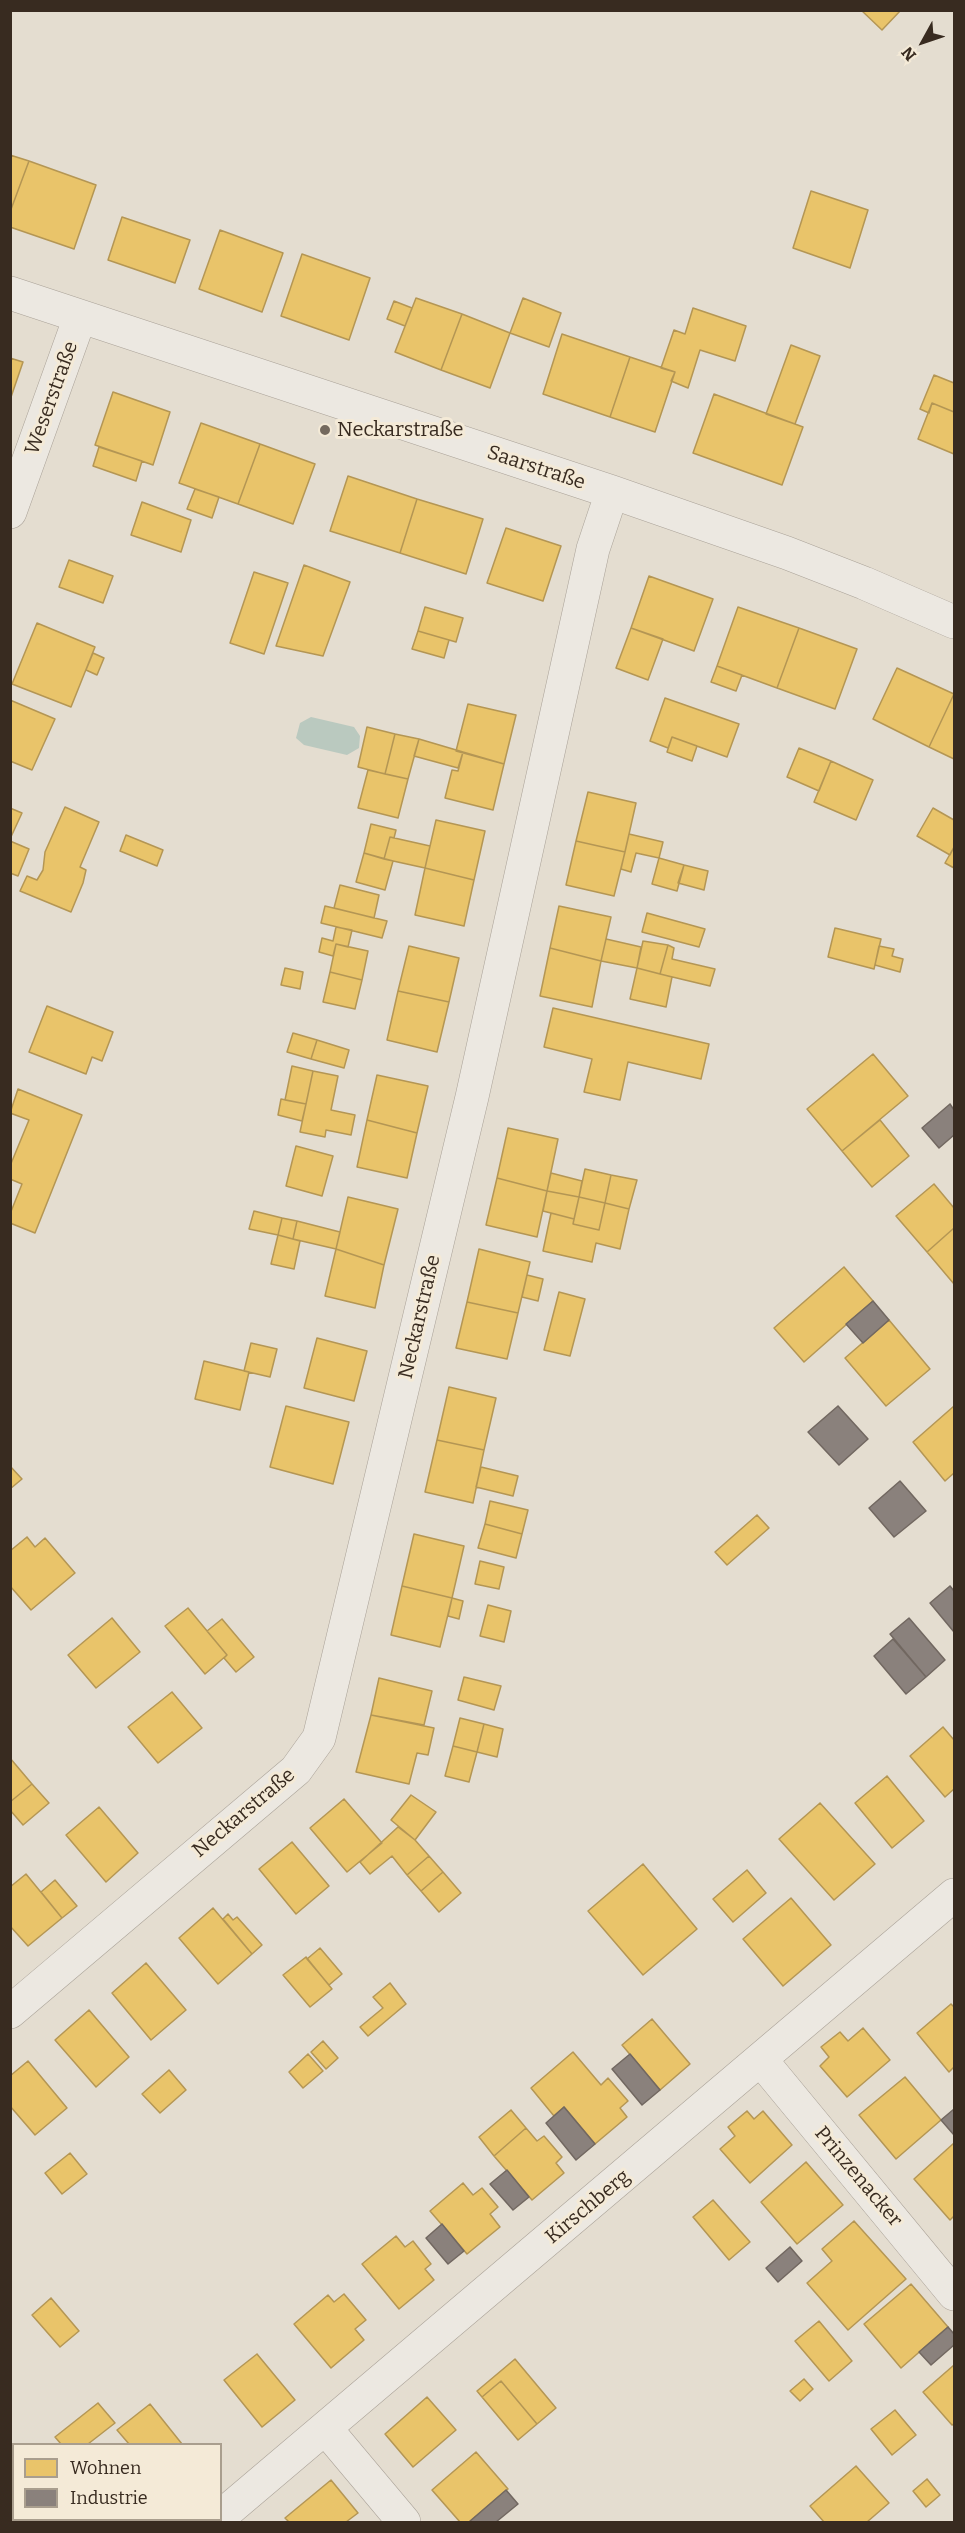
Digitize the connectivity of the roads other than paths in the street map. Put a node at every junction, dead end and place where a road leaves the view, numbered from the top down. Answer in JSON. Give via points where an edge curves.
{"nodes":[{"id":1,"x":10,"y":293,"type":"edge"},
{"id":2,"x":80,"y":317,"type":"junction"},
{"id":3,"x":612,"y":492,"type":"junction"},
{"id":4,"x":10,"y":512,"type":"edge"},
{"id":5,"x":954,"y":622,"type":"edge"},
{"id":6,"x":954,"y":1895,"type":"edge"},
{"id":7,"x":10,"y":2012,"type":"edge"},
{"id":8,"x":761,"y":2060,"type":"junction"},
{"id":9,"x":954,"y":2294,"type":"edge"},
{"id":10,"x":326,"y":2429,"type":"junction"},
{"id":11,"x":222,"y":2516,"type":"edge"},
{"id":12,"x":404,"y":2523,"type":"edge"}],
"edges":[{"from":1,"to":2,"type":"street","name":"Saarstraße"},
{"from":2,"to":3,"type":"street","name":"Saarstraße"},
{"from":2,"to":4,"type":"street","name":"Weserstraße"},
{"from":3,"to":5,"type":"street","name":"Saarstraße","via":[[787,553]]},
{"from":3,"to":7,"type":"street","name":"Neckarstraße","via":[[593,549],[472,1097],[319,1738],[296,1770]]},
{"from":6,"to":8,"type":"street","name":"Kirschberg"},
{"from":8,"to":9,"type":"street","name":"Prinzenacker"},
{"from":8,"to":10,"type":"street","name":"Kirschberg"},
{"from":10,"to":11,"type":"street","name":"Kirschberg"},
{"from":10,"to":12,"type":"street"}]}
